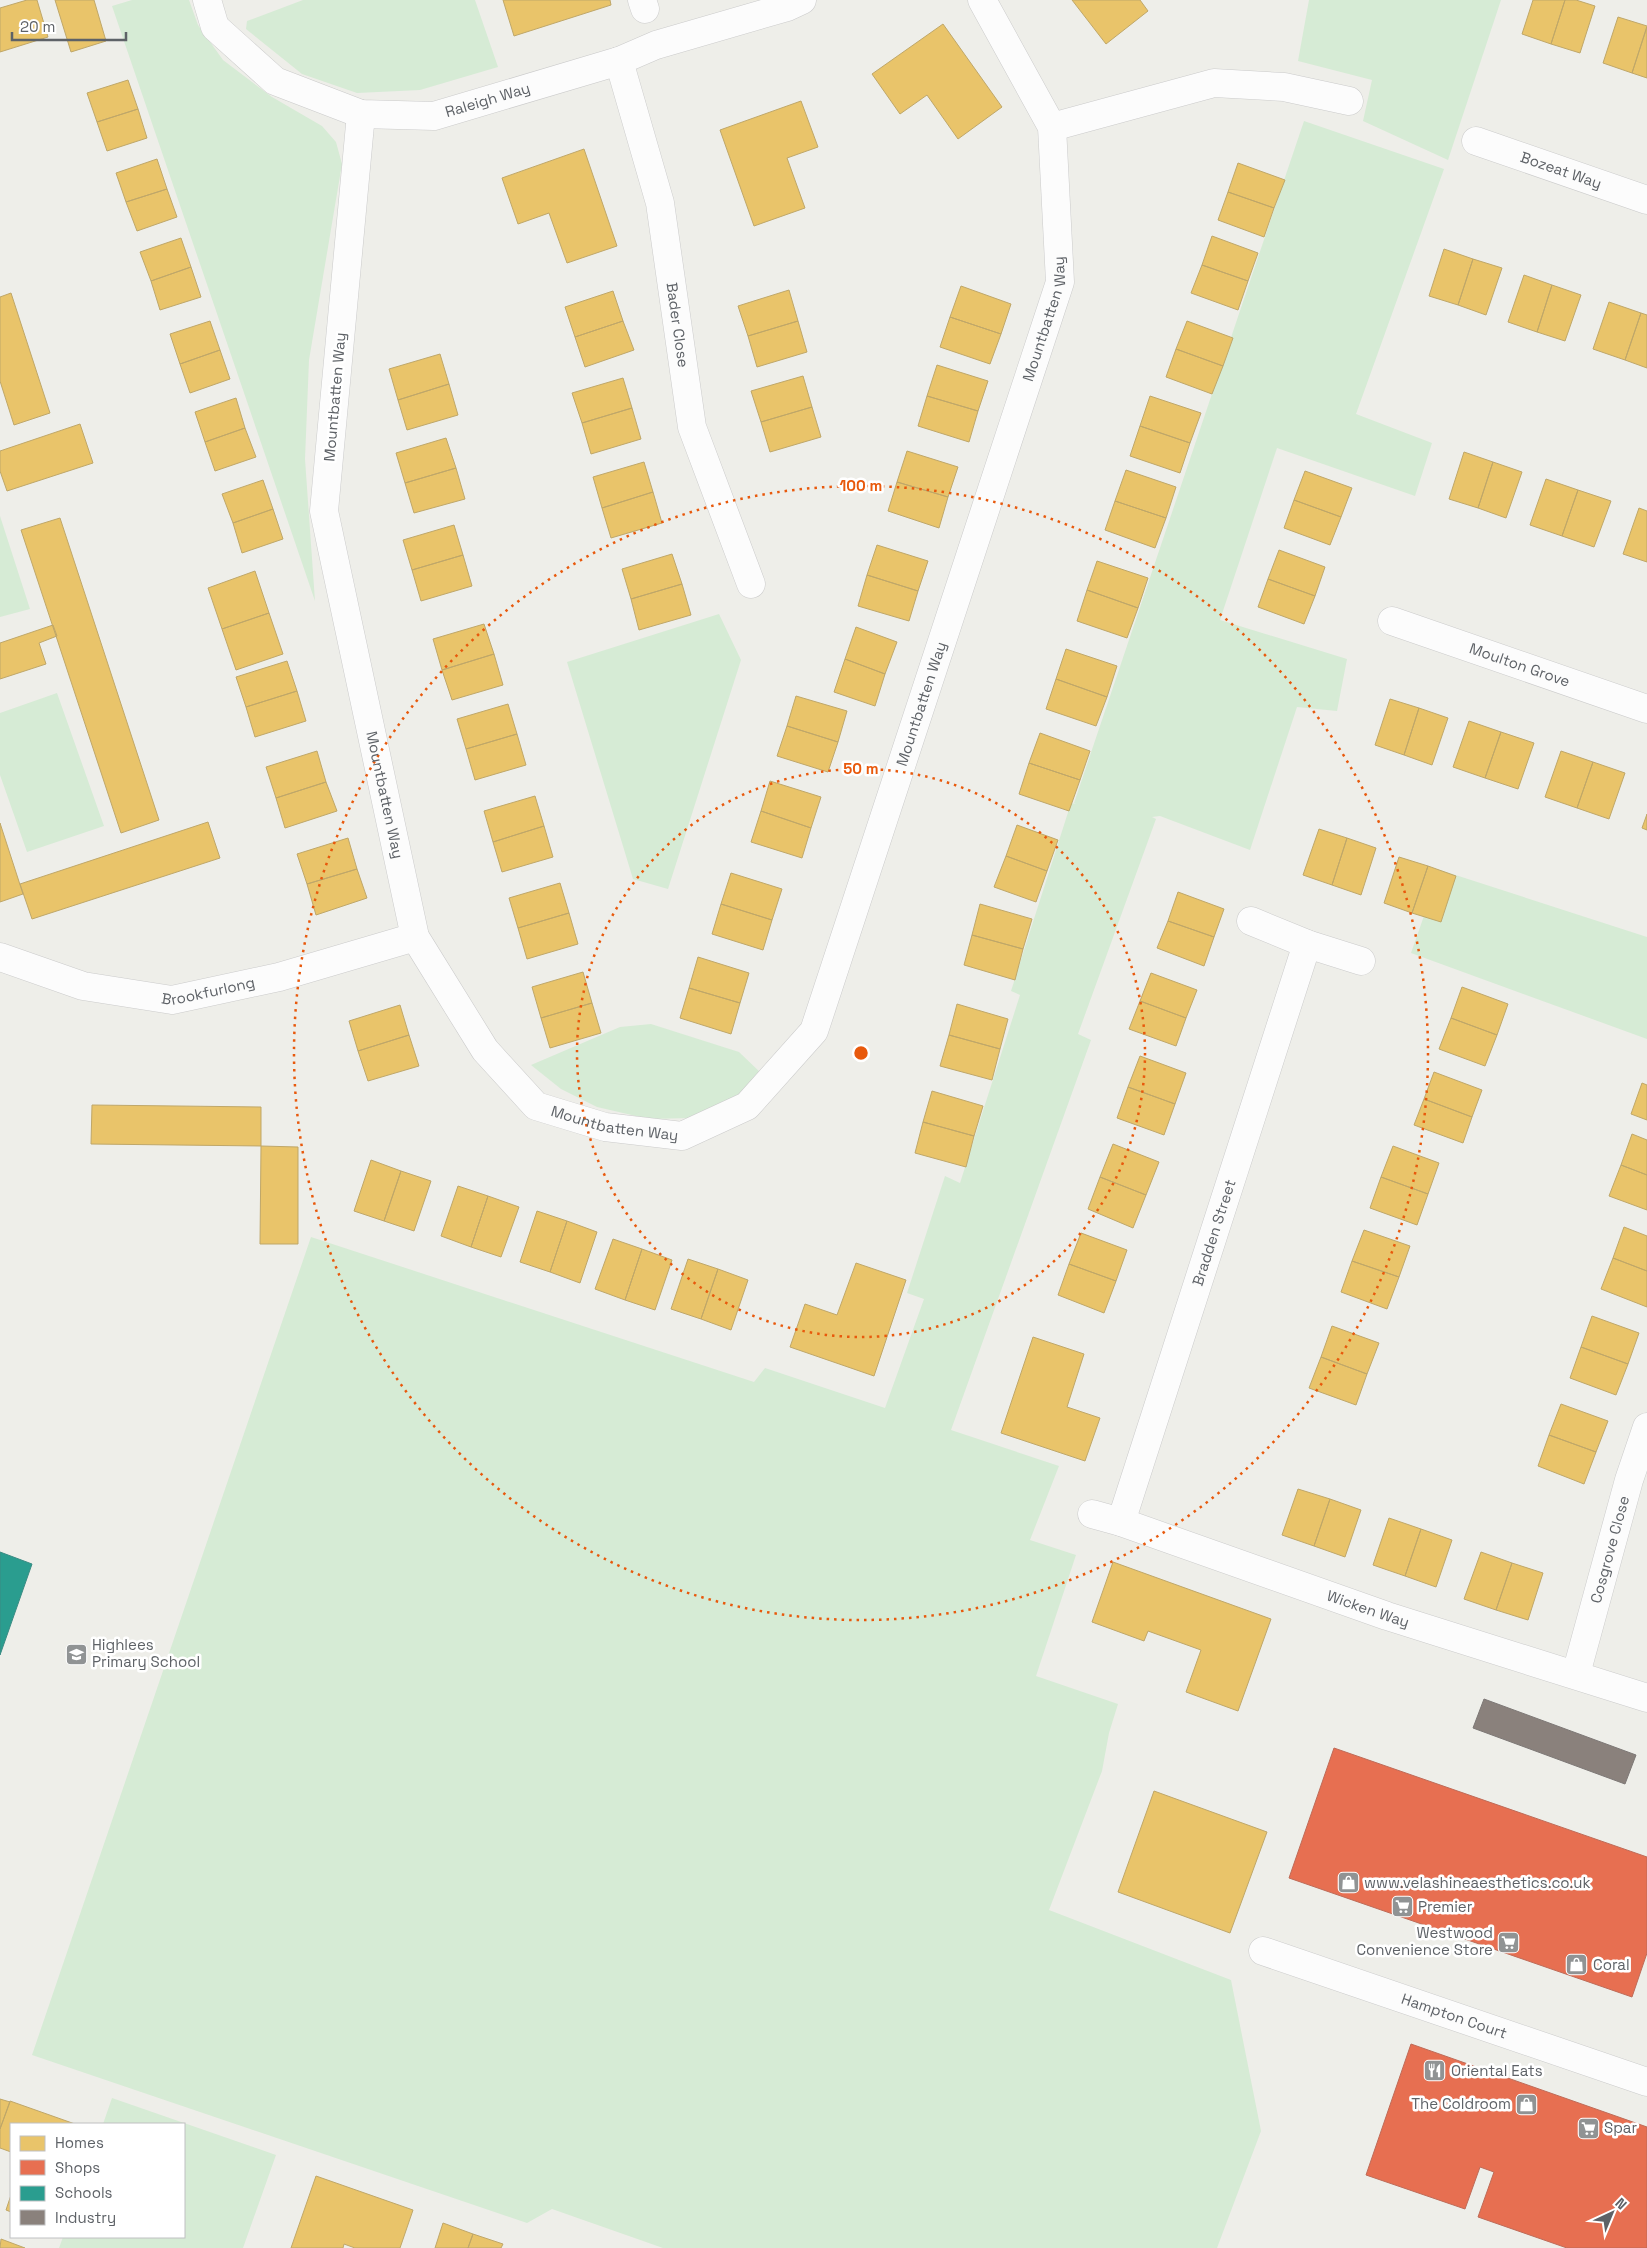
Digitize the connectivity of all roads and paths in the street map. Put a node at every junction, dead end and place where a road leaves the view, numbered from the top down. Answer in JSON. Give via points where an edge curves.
{"nodes":[{"id":1,"x":207,"y":0,"type":"edge"},
{"id":2,"x":802,"y":0,"type":"edge"},
{"id":3,"x":982,"y":0,"type":"edge"},
{"id":4,"x":619,"y":60,"type":"junction"},
{"id":5,"x":1349,"y":101,"type":"dead end"},
{"id":6,"x":361,"y":114,"type":"junction"},
{"id":7,"x":1052,"y":127,"type":"junction"},
{"id":8,"x":1476,"y":141,"type":"dead end"},
{"id":9,"x":1647,"y":200,"type":"edge"},
{"id":10,"x":751,"y":584,"type":"dead end"},
{"id":11,"x":1392,"y":621,"type":"dead end"},
{"id":12,"x":1647,"y":709,"type":"edge"},
{"id":13,"x":1251,"y":921,"type":"dead end"},
{"id":14,"x":415,"y":937,"type":"junction"},
{"id":15,"x":1307,"y":944,"type":"junction"},
{"id":16,"x":0,"y":957,"type":"edge"},
{"id":17,"x":1361,"y":961,"type":"dead end"},
{"id":18,"x":1647,"y":1428,"type":"edge"},
{"id":19,"x":1092,"y":1514,"type":"dead end"},
{"id":20,"x":1121,"y":1522,"type":"junction"},
{"id":21,"x":1576,"y":1674,"type":"junction"},
{"id":22,"x":1647,"y":1698,"type":"edge"},
{"id":23,"x":1264,"y":1951,"type":"dead end"},
{"id":24,"x":1647,"y":2082,"type":"edge"}],
"edges":[{"from":1,"to":6,"type":"street","name":"Raleigh Way","via":[[215,27],[275,81]]},
{"from":2,"to":4,"type":"street","name":"Raleigh Way","via":[[656,45]]},
{"from":3,"to":7,"type":"street","name":"Mountbatten Way"},
{"from":4,"to":6,"type":"street","name":"Raleigh Way","via":[[434,116]]},
{"from":4,"to":10,"type":"street","name":"Bader Close","via":[[660,203],[692,427]]},
{"from":5,"to":7,"type":"street","via":[[1284,87],[1214,83]]},
{"from":6,"to":14,"type":"street","name":"Mountbatten Way","via":[[324,511]]},
{"from":7,"to":14,"type":"street","name":"Mountbatten Way","via":[[1060,282],[814,1031],[747,1106],[682,1136],[605,1127],[536,1106],[484,1050]]},
{"from":8,"to":9,"type":"street","name":"Bozeat Way"},
{"from":11,"to":12,"type":"street","name":"Moulton Grove"},
{"from":13,"to":15,"type":"street"},
{"from":14,"to":16,"type":"street","name":"Brookfurlong","via":[[279,976],[172,1000],[83,986]]},
{"from":15,"to":17,"type":"street"},
{"from":15,"to":20,"type":"street","name":"Bradden Street"},
{"from":18,"to":21,"type":"street","name":"Cosgrove Close","via":[[1629,1480]]},
{"from":19,"to":20,"type":"street","name":"Wicken Way"},
{"from":20,"to":21,"type":"street","name":"Wicken Way","via":[[1388,1616]]},
{"from":21,"to":22,"type":"street","name":"Wicken Way"},
{"from":23,"to":24,"type":"street","name":"Hampton Court"}]}
